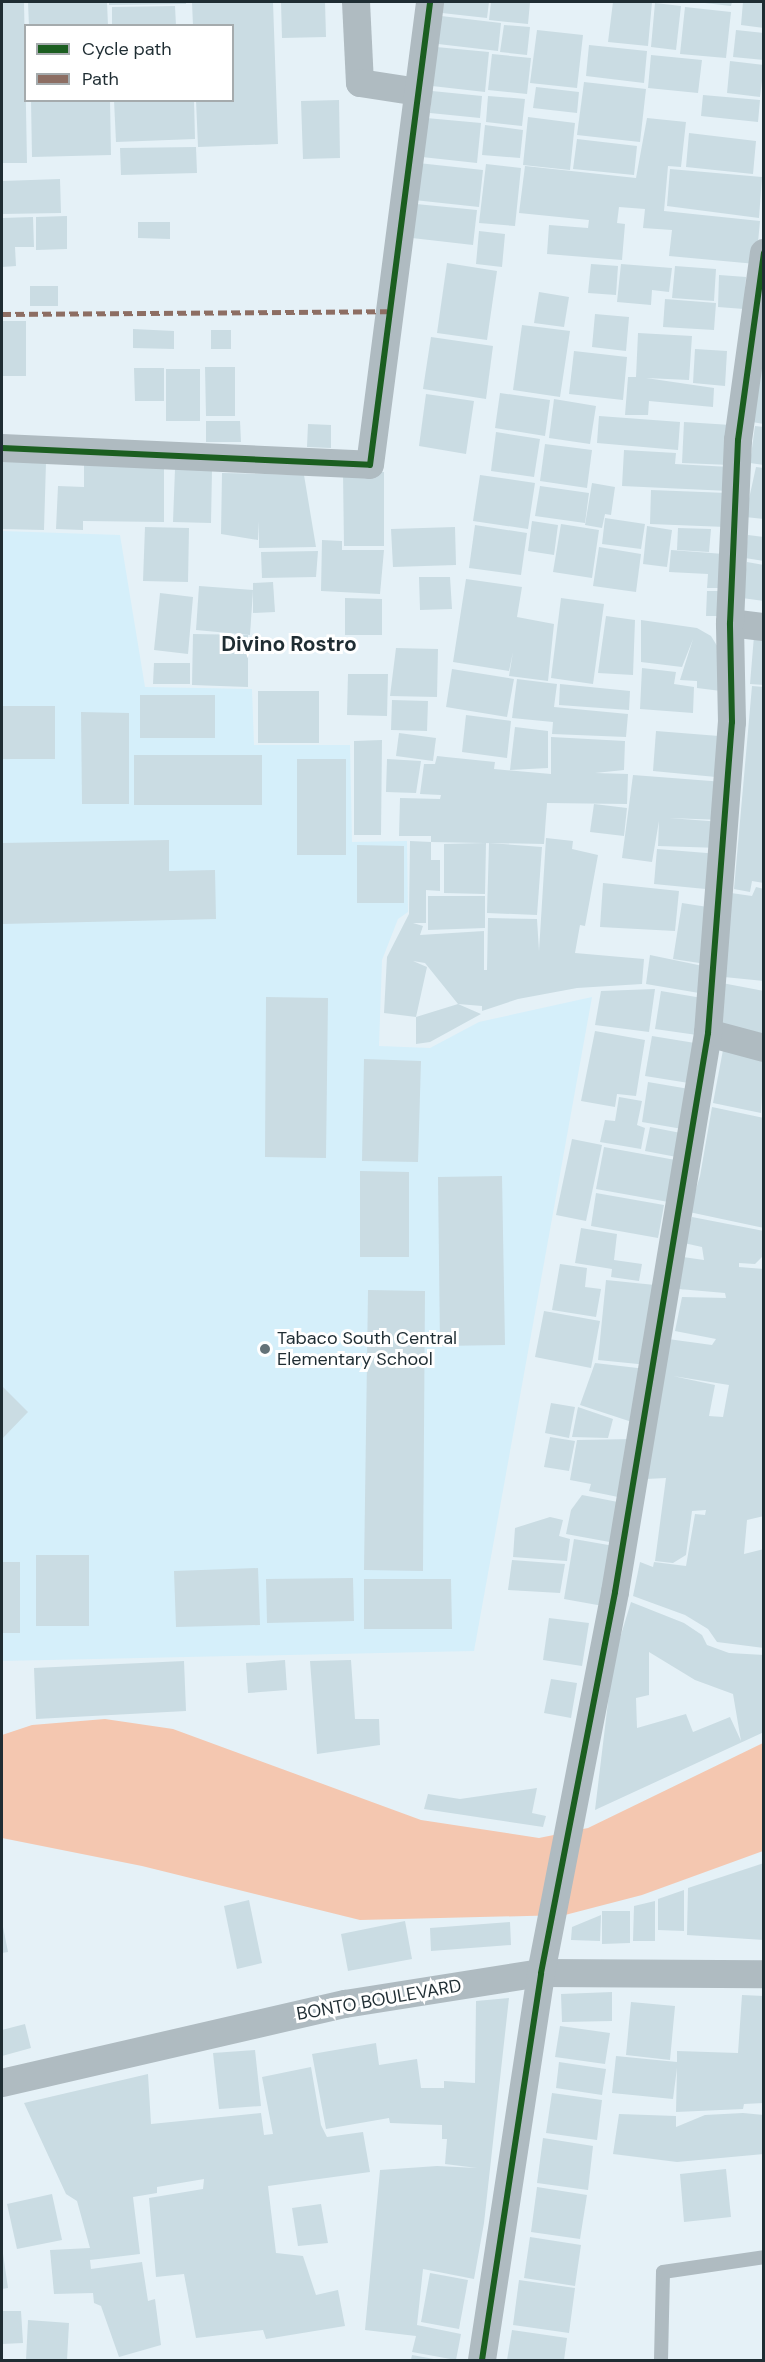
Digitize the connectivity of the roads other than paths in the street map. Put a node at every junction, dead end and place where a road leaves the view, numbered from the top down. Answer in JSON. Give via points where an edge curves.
{"nodes":[{"id":1,"x":356,"y":2,"type":"edge"},
{"id":2,"x":430,"y":2,"type":"edge"},
{"id":3,"x":418,"y":92,"type":"junction"},
{"id":4,"x":764,"y":253,"type":"edge"},
{"id":5,"x":2,"y":448,"type":"edge"},
{"id":6,"x":730,"y":623,"type":"junction"},
{"id":7,"x":764,"y":627,"type":"edge"},
{"id":8,"x":708,"y":1033,"type":"junction"},
{"id":9,"x":764,"y":1047,"type":"edge"},
{"id":10,"x":541,"y":1973,"type":"junction"},
{"id":11,"x":764,"y":1974,"type":"edge"},
{"id":12,"x":2,"y":2083,"type":"edge"},
{"id":13,"x":764,"y":2257,"type":"edge"},
{"id":14,"x":482,"y":2361,"type":"edge"},
{"id":15,"x":661,"y":2361,"type":"edge"}],
"edges":[{"from":1,"to":3,"type":"street","via":[[360,83]]},
{"from":2,"to":3,"type":"street"},
{"from":3,"to":5,"type":"street","via":[[369,465]]},
{"from":4,"to":6,"type":"street","via":[[738,440]]},
{"from":6,"to":7,"type":"street"},
{"from":6,"to":8,"type":"street","via":[[732,722]]},
{"from":8,"to":9,"type":"street"},
{"from":8,"to":10,"type":"street","via":[[620,1569]]},
{"from":10,"to":11,"type":"street","name":"BONTO BOULEVARD"},
{"from":10,"to":12,"type":"street","name":"BONTO BOULEVARD","via":[[345,2004]]},
{"from":10,"to":14,"type":"street"},
{"from":13,"to":15,"type":"lane","via":[[663,2272]]}]}
